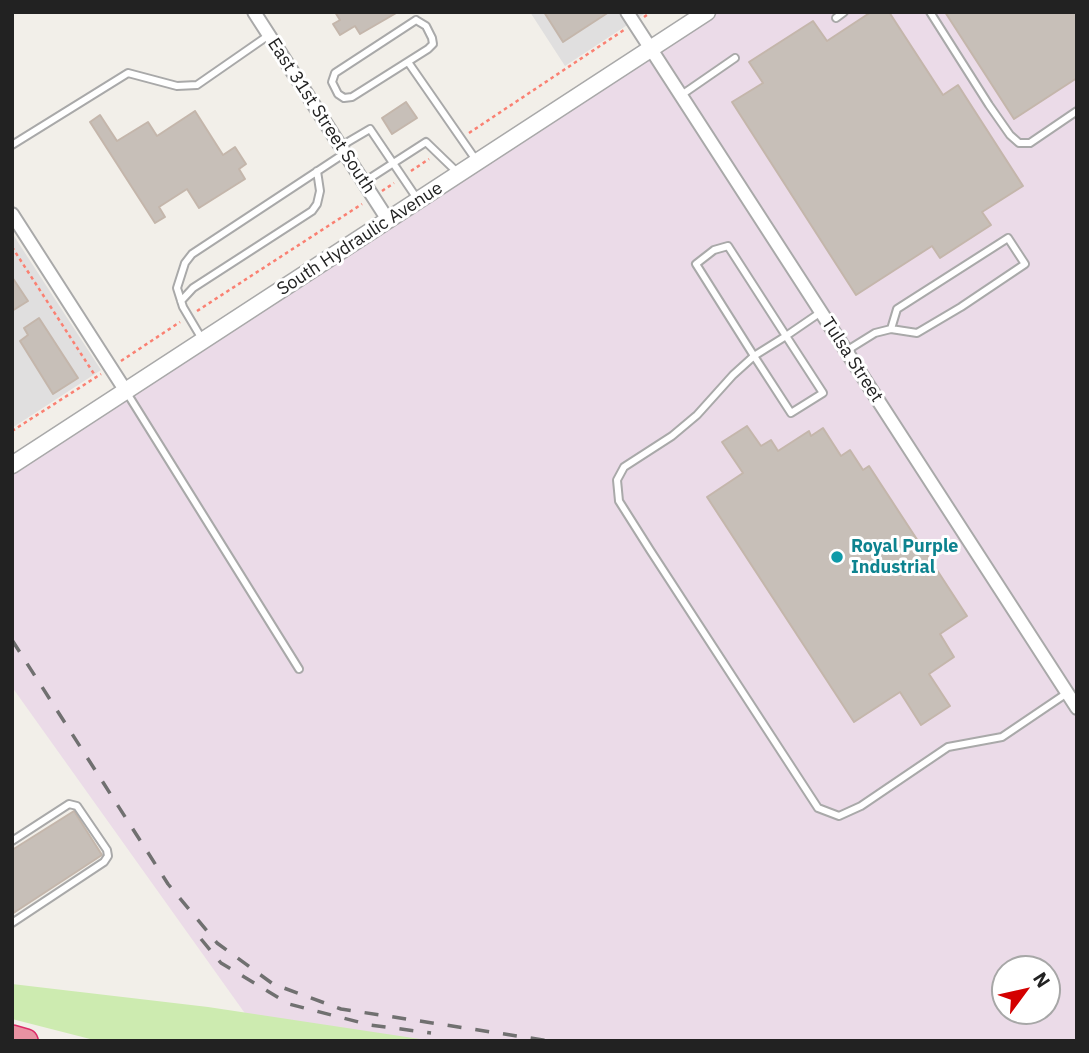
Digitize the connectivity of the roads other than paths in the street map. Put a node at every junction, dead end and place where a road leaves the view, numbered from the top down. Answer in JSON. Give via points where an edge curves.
{"nodes":[{"id":1,"x":254,"y":12,"type":"edge"},
{"id":2,"x":707,"y":12,"type":"edge"},
{"id":3,"x":845,"y":12,"type":"edge"},
{"id":4,"x":930,"y":12,"type":"edge"},
{"id":5,"x":631,"y":18,"type":"edge"},
{"id":6,"x":836,"y":18,"type":"dead end"},
{"id":7,"x":269,"y":35,"type":"junction"},
{"id":8,"x":650,"y":49,"type":"junction"},
{"id":9,"x":735,"y":58,"type":"dead end"},
{"id":10,"x":408,"y":62,"type":"junction"},
{"id":11,"x":680,"y":96,"type":"junction"},
{"id":12,"x":1077,"y":111,"type":"edge"},
{"id":13,"x":12,"y":145,"type":"edge"},
{"id":14,"x":343,"y":149,"type":"junction"},
{"id":15,"x":477,"y":161,"type":"junction"},
{"id":16,"x":394,"y":163,"type":"junction"},
{"id":17,"x":317,"y":171,"type":"junction"},
{"id":18,"x":458,"y":174,"type":"junction"},
{"id":19,"x":364,"y":182,"type":"junction"},
{"id":20,"x":418,"y":200,"type":"junction"},
{"id":21,"x":12,"y":214,"type":"edge"},
{"id":22,"x":388,"y":220,"type":"junction"},
{"id":23,"x":181,"y":302,"type":"junction"},
{"id":24,"x":821,"y":312,"type":"junction"},
{"id":25,"x":891,"y":329,"type":"junction"},
{"id":26,"x":786,"y":337,"type":"junction"},
{"id":27,"x":204,"y":341,"type":"junction"},
{"id":28,"x":846,"y":351,"type":"junction"},
{"id":29,"x":754,"y":356,"type":"junction"},
{"id":30,"x":127,"y":393,"type":"junction"},
{"id":31,"x":12,"y":465,"type":"edge"},
{"id":32,"x":299,"y":669,"type":"dead end"},
{"id":33,"x":1067,"y":693,"type":"junction"},
{"id":34,"x":1077,"y":708,"type":"edge"},
{"id":35,"x":12,"y":841,"type":"edge"},
{"id":36,"x":12,"y":923,"type":"edge"},
{"id":37,"x":12,"y":1037,"type":"edge"},
{"id":38,"x":26,"y":1041,"type":"edge"}],
"edges":[{"from":1,"to":7,"type":"street","name":"East 31st Street South"},
{"from":2,"to":8,"type":"street","name":"South Hydraulic Avenue"},
{"from":3,"to":6,"type":"lane"},
{"from":4,"to":12,"type":"lane","via":[[1019,143],[1030,143]]},
{"from":5,"to":8,"type":"street","name":"Tulsa Street"},
{"from":7,"to":13,"type":"lane","via":[[197,85],[177,86],[128,73]]},
{"from":7,"to":14,"type":"street","name":"East 31st Street South"},
{"from":8,"to":11,"type":"street","name":"Tulsa Street"},
{"from":8,"to":15,"type":"street","name":"South Hydraulic Avenue"},
{"from":9,"to":11,"type":"lane"},
{"from":10,"to":10,"type":"lane","via":[[433,44],[426,26],[416,20],[335,73],[332,82],[338,94],[348,99]]},
{"from":10,"to":15,"type":"lane"},
{"from":11,"to":24,"type":"street","name":"Tulsa Street"},
{"from":14,"to":16,"type":"lane","via":[[370,129]]},
{"from":14,"to":17,"type":"lane"},
{"from":14,"to":19,"type":"street","name":"East 31st Street South"},
{"from":15,"to":18,"type":"street","name":"South Hydraulic Avenue"},
{"from":16,"to":18,"type":"lane","via":[[426,142]]},
{"from":16,"to":19,"type":"lane"},
{"from":16,"to":20,"type":"lane"},
{"from":17,"to":23,"type":"lane","via":[[192,254],[180,274]]},
{"from":17,"to":23,"type":"lane","via":[[320,191],[312,211],[192,288]]},
{"from":18,"to":20,"type":"street","name":"South Hydraulic Avenue"},
{"from":19,"to":22,"type":"street","name":"East 31st Street South"},
{"from":20,"to":22,"type":"street","name":"South Hydraulic Avenue"},
{"from":21,"to":30,"type":"street"},
{"from":22,"to":27,"type":"street","name":"South Hydraulic Avenue"},
{"from":23,"to":27,"type":"lane"},
{"from":24,"to":26,"type":"lane"},
{"from":24,"to":28,"type":"street","name":"Tulsa Street"},
{"from":25,"to":25,"type":"lane","via":[[917,333],[1025,264],[1008,238],[897,309]]},
{"from":25,"to":28,"type":"lane"},
{"from":26,"to":29,"type":"lane"},
{"from":26,"to":29,"type":"lane","via":[[823,393],[791,413]]},
{"from":26,"to":29,"type":"lane","via":[[728,246],[713,250],[696,264]]},
{"from":27,"to":30,"type":"street","name":"South Hydraulic Avenue"},
{"from":28,"to":33,"type":"street","name":"Tulsa Street"},
{"from":29,"to":33,"type":"lane","via":[[697,415],[624,467],[617,480],[619,501],[818,808],[839,816],[861,806],[948,747],[1002,737]]},
{"from":30,"to":31,"type":"street","name":"South Hydraulic Avenue"},
{"from":30,"to":32,"type":"lane"},
{"from":33,"to":34,"type":"street","name":"Tulsa Street"},
{"from":35,"to":36,"type":"lane","via":[[69,804],[77,806],[108,856]]},
{"from":37,"to":38,"type":"highway"}]}
